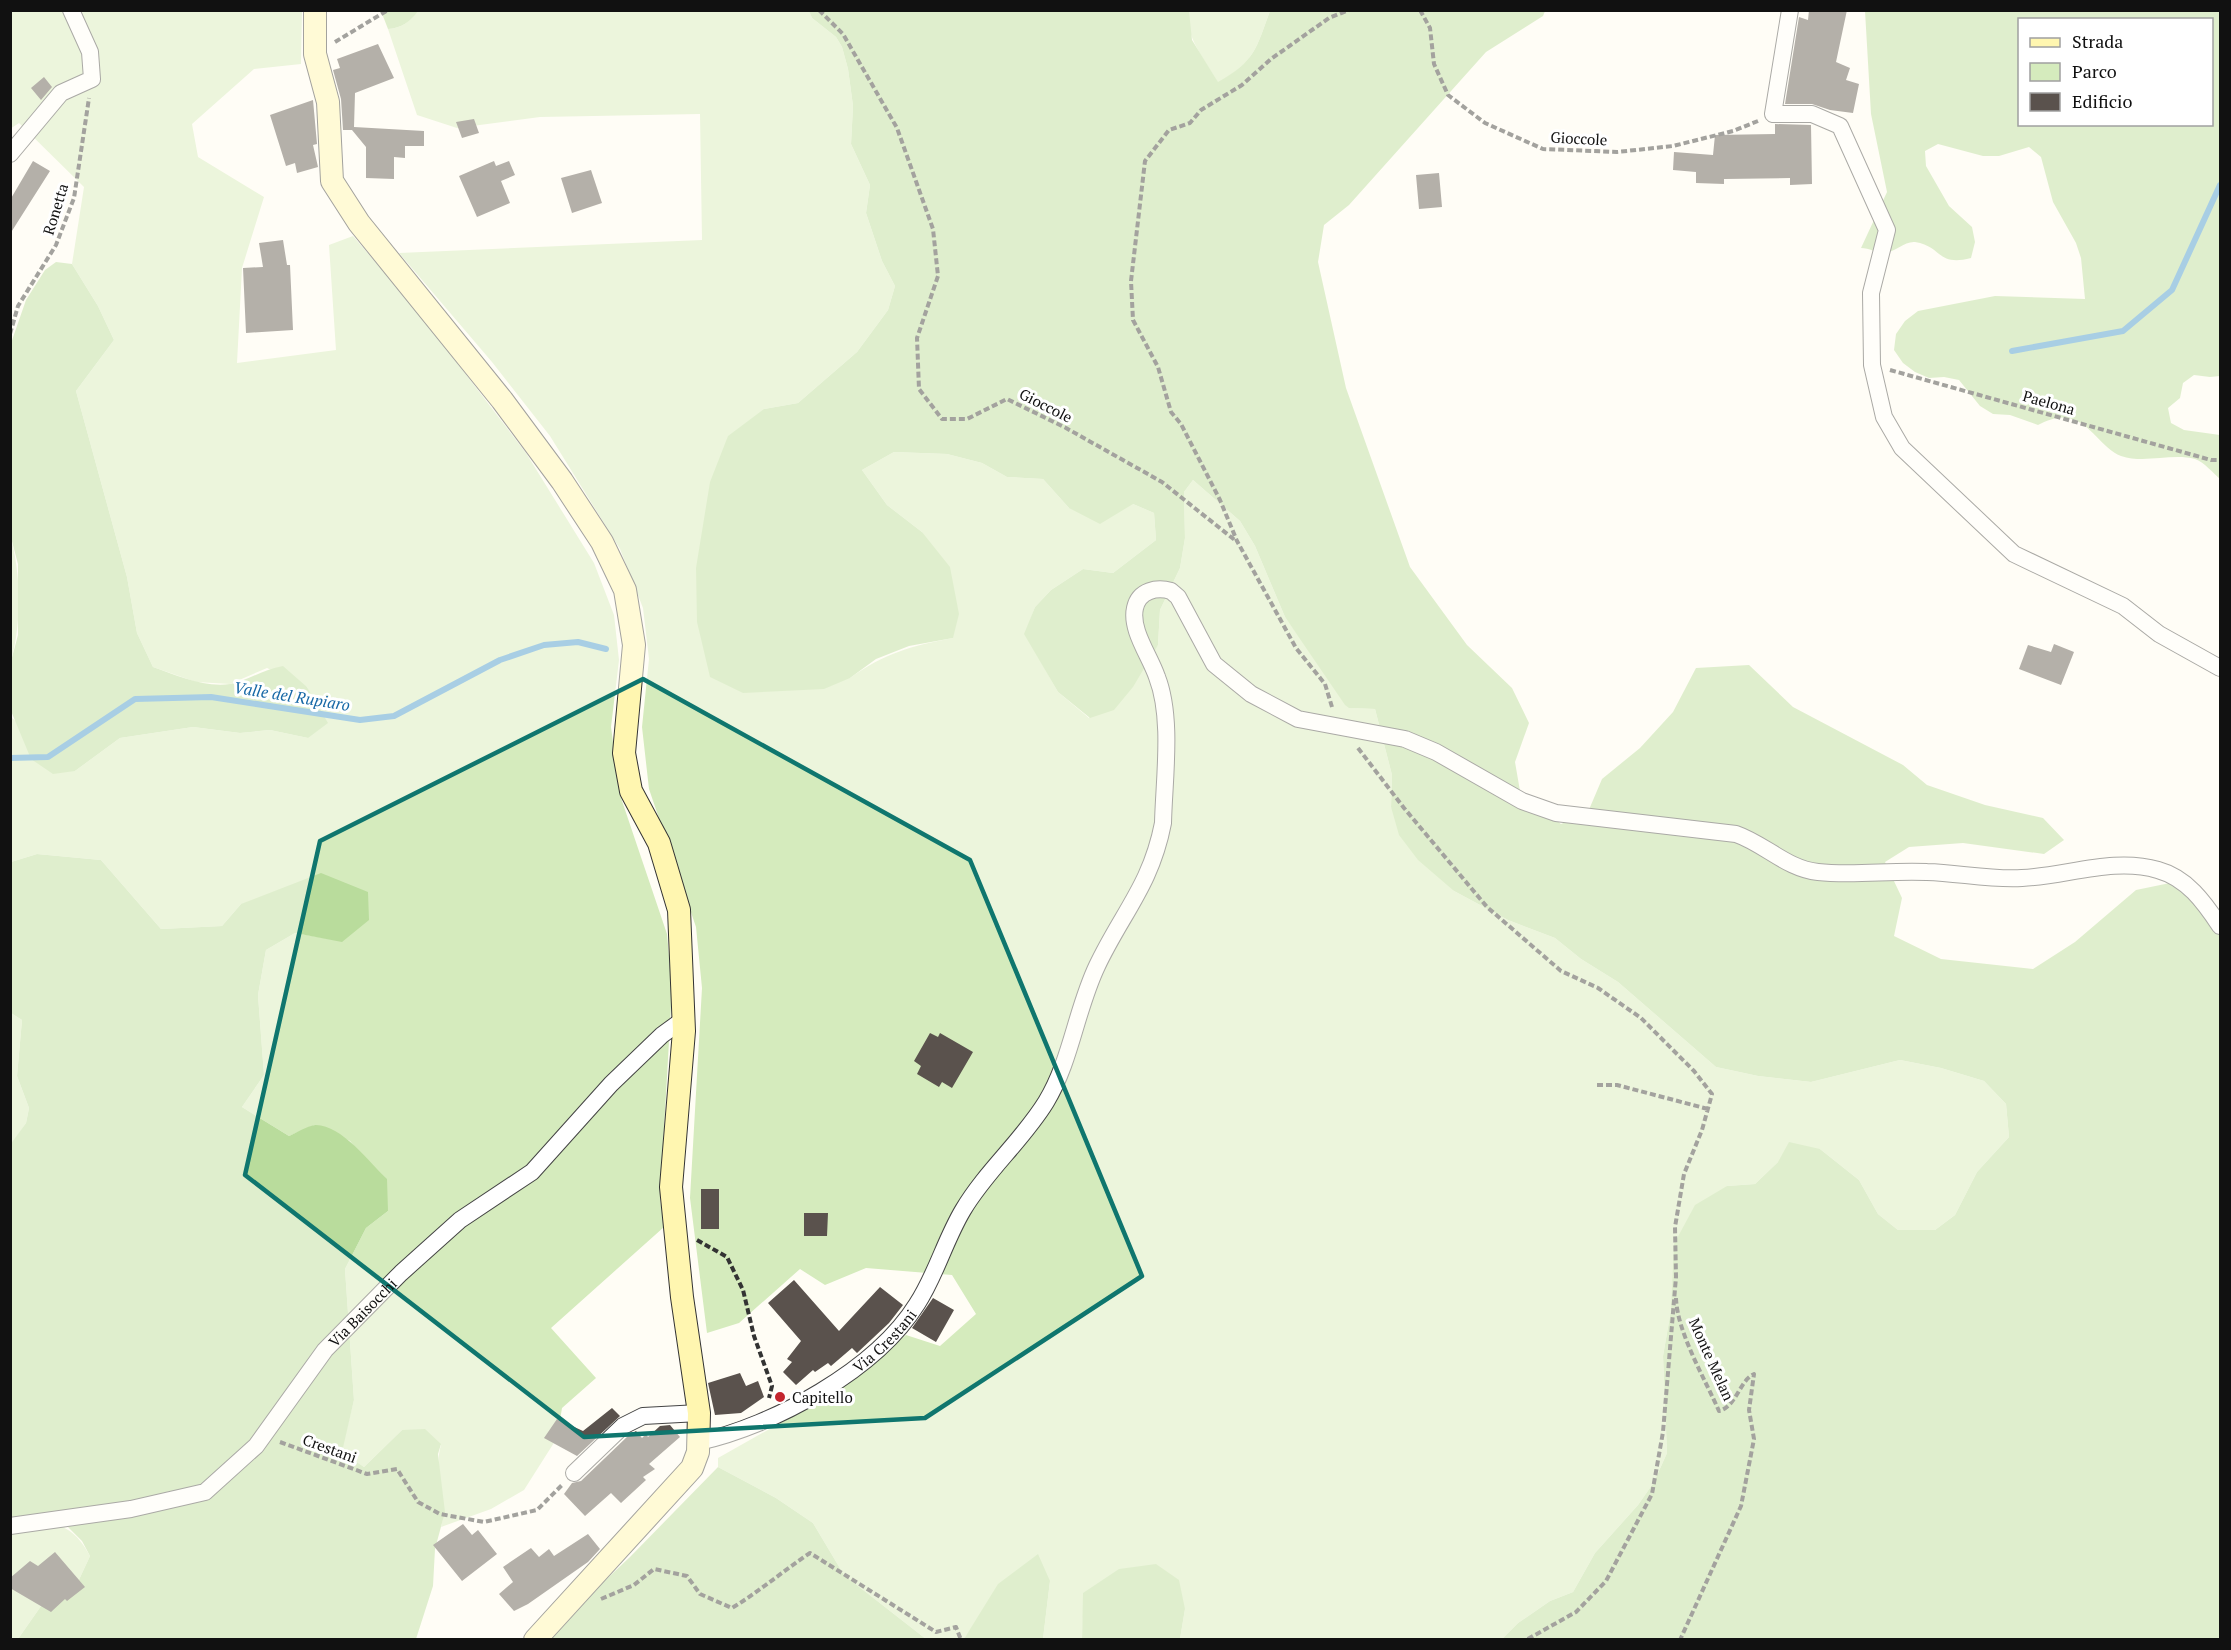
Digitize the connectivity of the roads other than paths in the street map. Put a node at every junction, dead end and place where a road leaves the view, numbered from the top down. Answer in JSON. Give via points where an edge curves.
{"nodes":[{"id":1,"x":71,"y":10,"type":"edge"},
{"id":2,"x":315,"y":10,"type":"edge"},
{"id":3,"x":1790,"y":10,"type":"edge"},
{"id":4,"x":10,"y":154,"type":"edge"},
{"id":5,"x":2220,"y":668,"type":"edge"},
{"id":6,"x":2220,"y":926,"type":"edge"},
{"id":7,"x":684,"y":1019,"type":"junction"},
{"id":8,"x":699,"y":1413,"type":"junction"},
{"id":9,"x":699,"y":1442,"type":"junction"},
{"id":10,"x":574,"y":1473,"type":"road end"},
{"id":11,"x":10,"y":1526,"type":"edge"},
{"id":12,"x":535,"y":1640,"type":"edge"}],
"edges":[{"from":1,"to":4,"type":"street","via":[[90,52],[92,79],[61,93]]},
{"from":2,"to":7,"type":"street","via":[[315,54],[328,102],[332,181],[358,223],[502,400],[562,481],[602,542],[625,590],[634,645],[624,753],[631,791],[659,843],[679,910]]},
{"from":3,"to":5,"type":"street","via":[[1773,114],[1812,114],[1840,126],[1887,230],[1871,293],[1872,365],[1884,417],[1902,448],[2014,554],[2123,606],[2159,634]]},
{"from":6,"to":9,"type":"street","name":"Via Crestani","via":[[2195,892],[2173,876],[2144,867],[2111,866],[2019,878],[1928,872],[1816,872],[1791,864],[1736,834],[1556,813],[1522,801],[1436,752],[1405,739],[1311,724],[1275,709],[1225,674],[1206,652],[1185,609],[1171,591],[1144,593],[1135,609],[1137,630],[1158,678],[1165,711],[1163,823],[1144,884],[1089,984],[1053,1089],[963,1210],[918,1303],[892,1336],[844,1374],[794,1405],[745,1429]]},
{"from":7,"to":8,"type":"street","via":[[671,1187]]},
{"from":7,"to":11,"type":"street","name":"Via Baisocchi","via":[[611,1084],[532,1172],[460,1220],[401,1273],[325,1350],[256,1446],[205,1492],[131,1509]]},
{"from":8,"to":9,"type":"street"},
{"from":8,"to":10,"type":"street","via":[[643,1416],[623,1426]]},
{"from":9,"to":12,"type":"street","via":[[692,1468]]}]}
